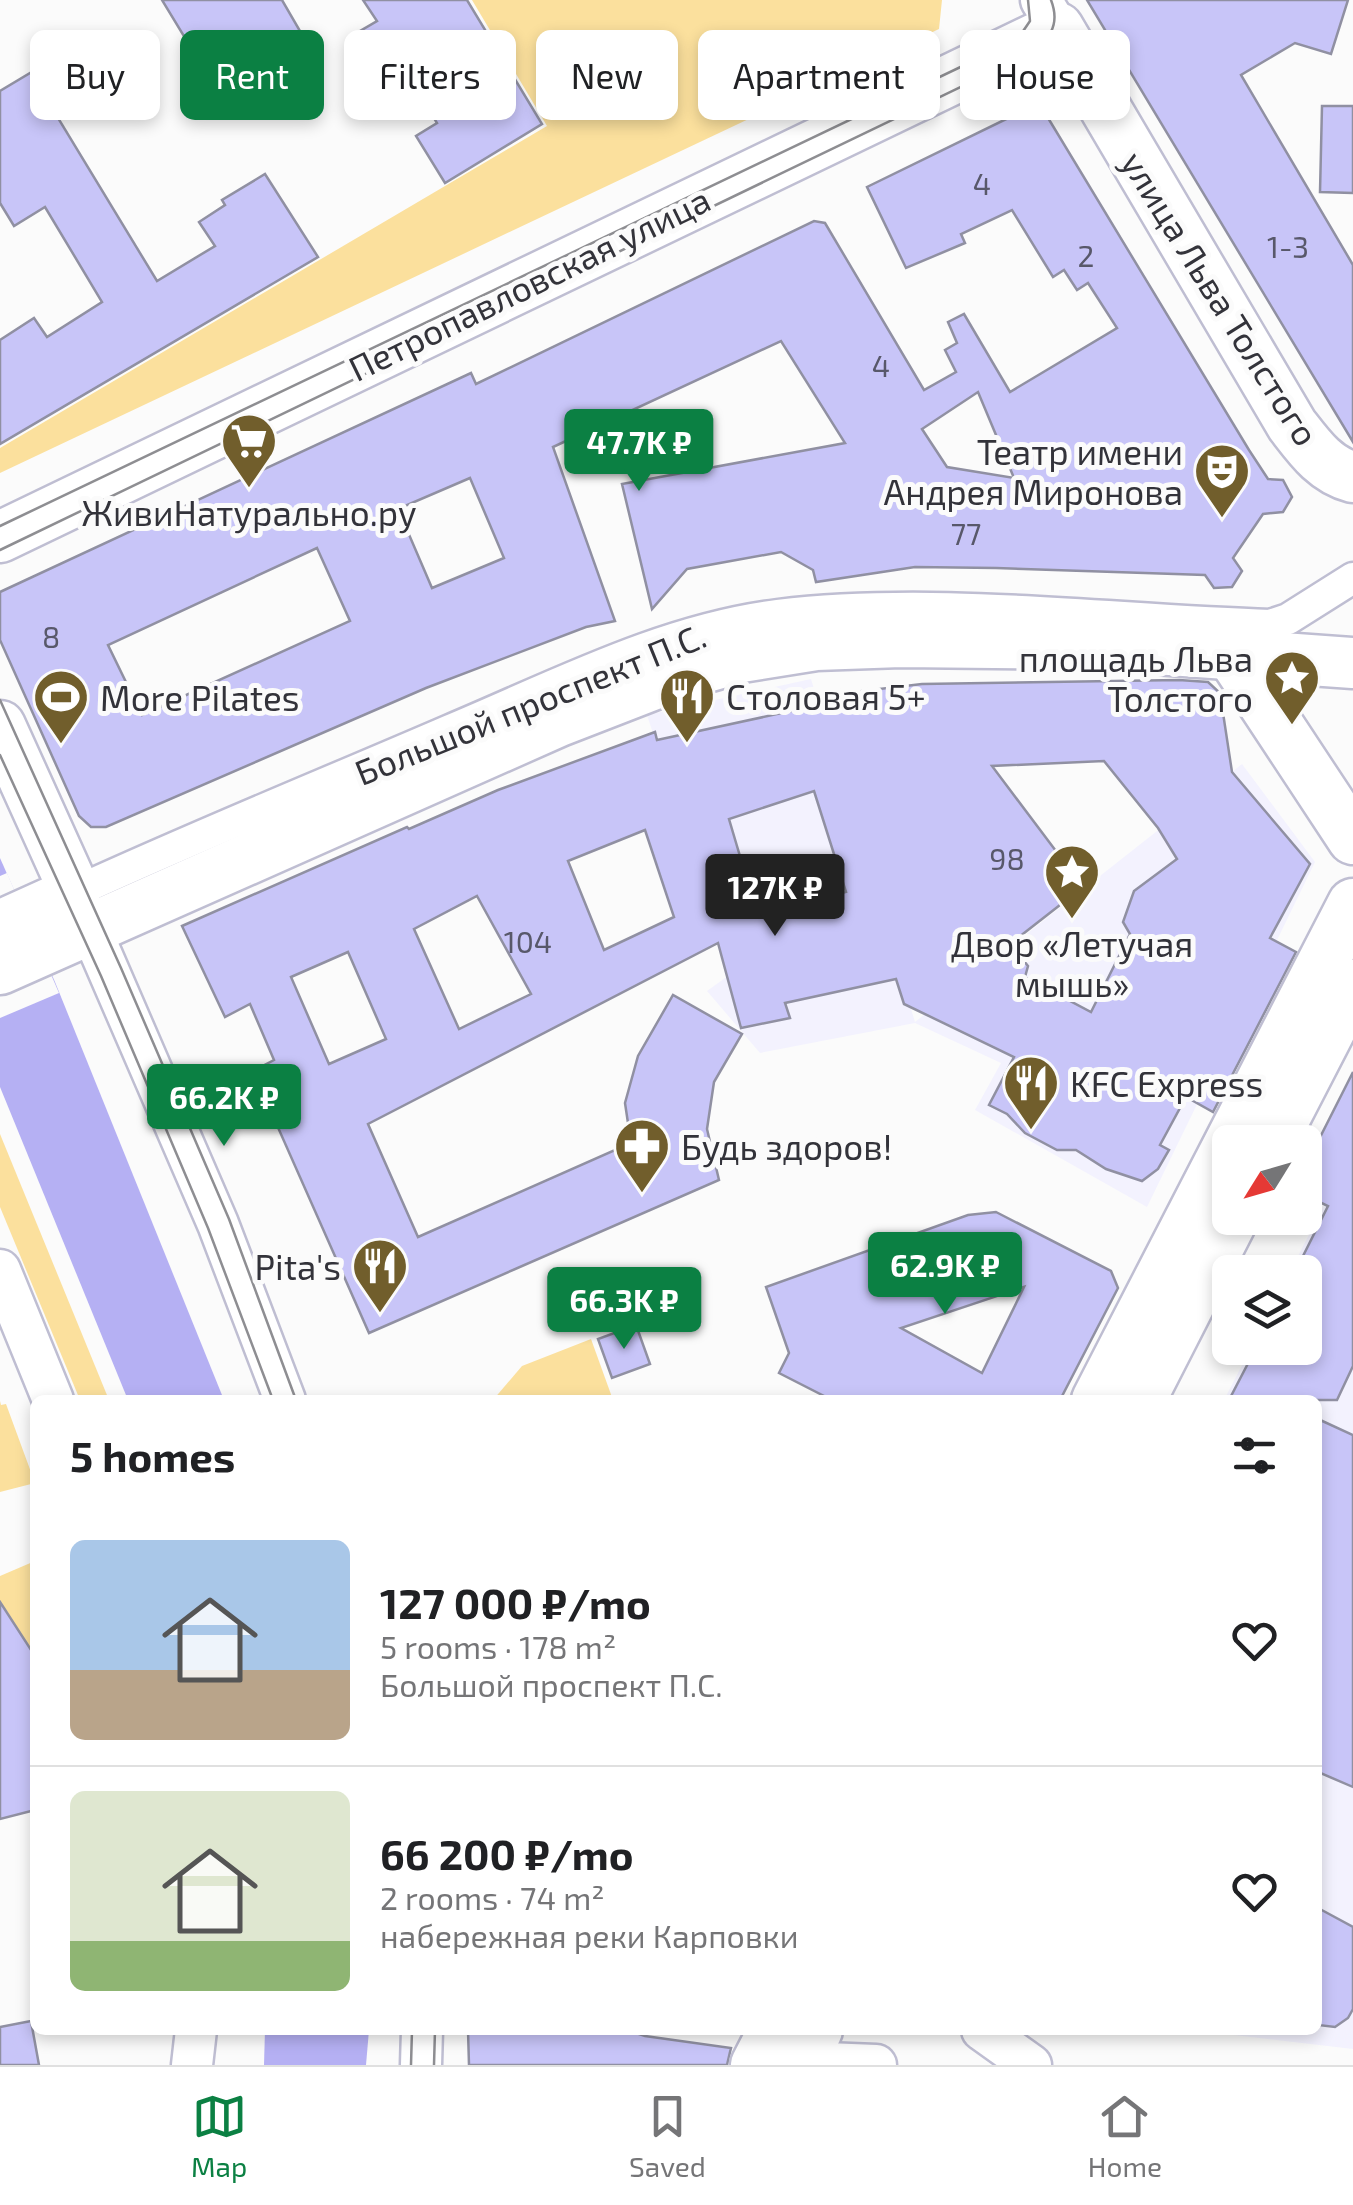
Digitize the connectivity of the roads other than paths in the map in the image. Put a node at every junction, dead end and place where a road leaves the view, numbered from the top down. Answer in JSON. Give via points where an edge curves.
{"nodes":[{"id":1,"x":1050,"y":14,"type":"edge"},
{"id":2,"x":1353,"y":477,"type":"edge"},
{"id":3,"x":0,"y":537,"type":"edge"},
{"id":4,"x":1353,"y":578,"type":"edge"},
{"id":5,"x":1231,"y":654,"type":"junction"},
{"id":6,"x":1353,"y":664,"type":"edge"},
{"id":7,"x":0,"y":726,"type":"edge"},
{"id":8,"x":1353,"y":839,"type":"edge"},
{"id":9,"x":1353,"y":904,"type":"edge"},
{"id":10,"x":83,"y":910,"type":"junction"},
{"id":11,"x":17,"y":940,"type":"edge"},
{"id":12,"x":1353,"y":986,"type":"edge"},
{"id":13,"x":1281,"y":1125,"type":"edge"},
{"id":14,"x":1225,"y":1235,"type":"edge"},
{"id":15,"x":0,"y":1270,"type":"edge"},
{"id":16,"x":51,"y":1395,"type":"edge"},
{"id":17,"x":283,"y":1395,"type":"edge"},
{"id":18,"x":1100,"y":1395,"type":"edge"},
{"id":19,"x":1143,"y":1395,"type":"edge"},
{"id":20,"x":195,"y":2035,"type":"edge"},
{"id":21,"x":422,"y":2035,"type":"edge"},
{"id":22,"x":989,"y":2035,"type":"edge"},
{"id":23,"x":784,"y":2052,"type":"edge"},
{"id":24,"x":192,"y":2065,"type":"edge"},
{"id":25,"x":421,"y":2065,"type":"edge"},
{"id":26,"x":876,"y":2065,"type":"edge"},
{"id":27,"x":1031,"y":2065,"type":"edge"}],
"edges":[{"from":1,"to":2,"type":"main road","name":"улица Льва Толстого","via":[[1292,425],[1331,468]]},
{"from":1,"to":3,"type":"main road","name":"Петропавловская улица"},
{"from":4,"to":10,"type":"street","name":"Большой проспект П.С.","via":[[1270,625],[885,610],[734,624],[663,643],[550,688]]},
{"from":5,"to":6,"type":"main road","name":"Большой проспект П.С."},
{"from":5,"to":8,"type":"main road"},
{"from":5,"to":10,"type":"main road","name":"Большой проспект П.С.","via":[[901,642],[740,658],[675,676]]},
{"from":7,"to":10,"type":"main road"},
{"from":9,"to":18,"type":"main road"},
{"from":10,"to":11,"type":"main road"},
{"from":10,"to":17,"type":"street","via":[[218,1224]]},
{"from":12,"to":13,"type":"main road"},
{"from":14,"to":19,"type":"main road"},
{"from":15,"to":16,"type":"street"},
{"from":20,"to":24,"type":"street"},
{"from":21,"to":25,"type":"street"},
{"from":22,"to":27,"type":"street"},
{"from":23,"to":26,"type":"street"}]}
